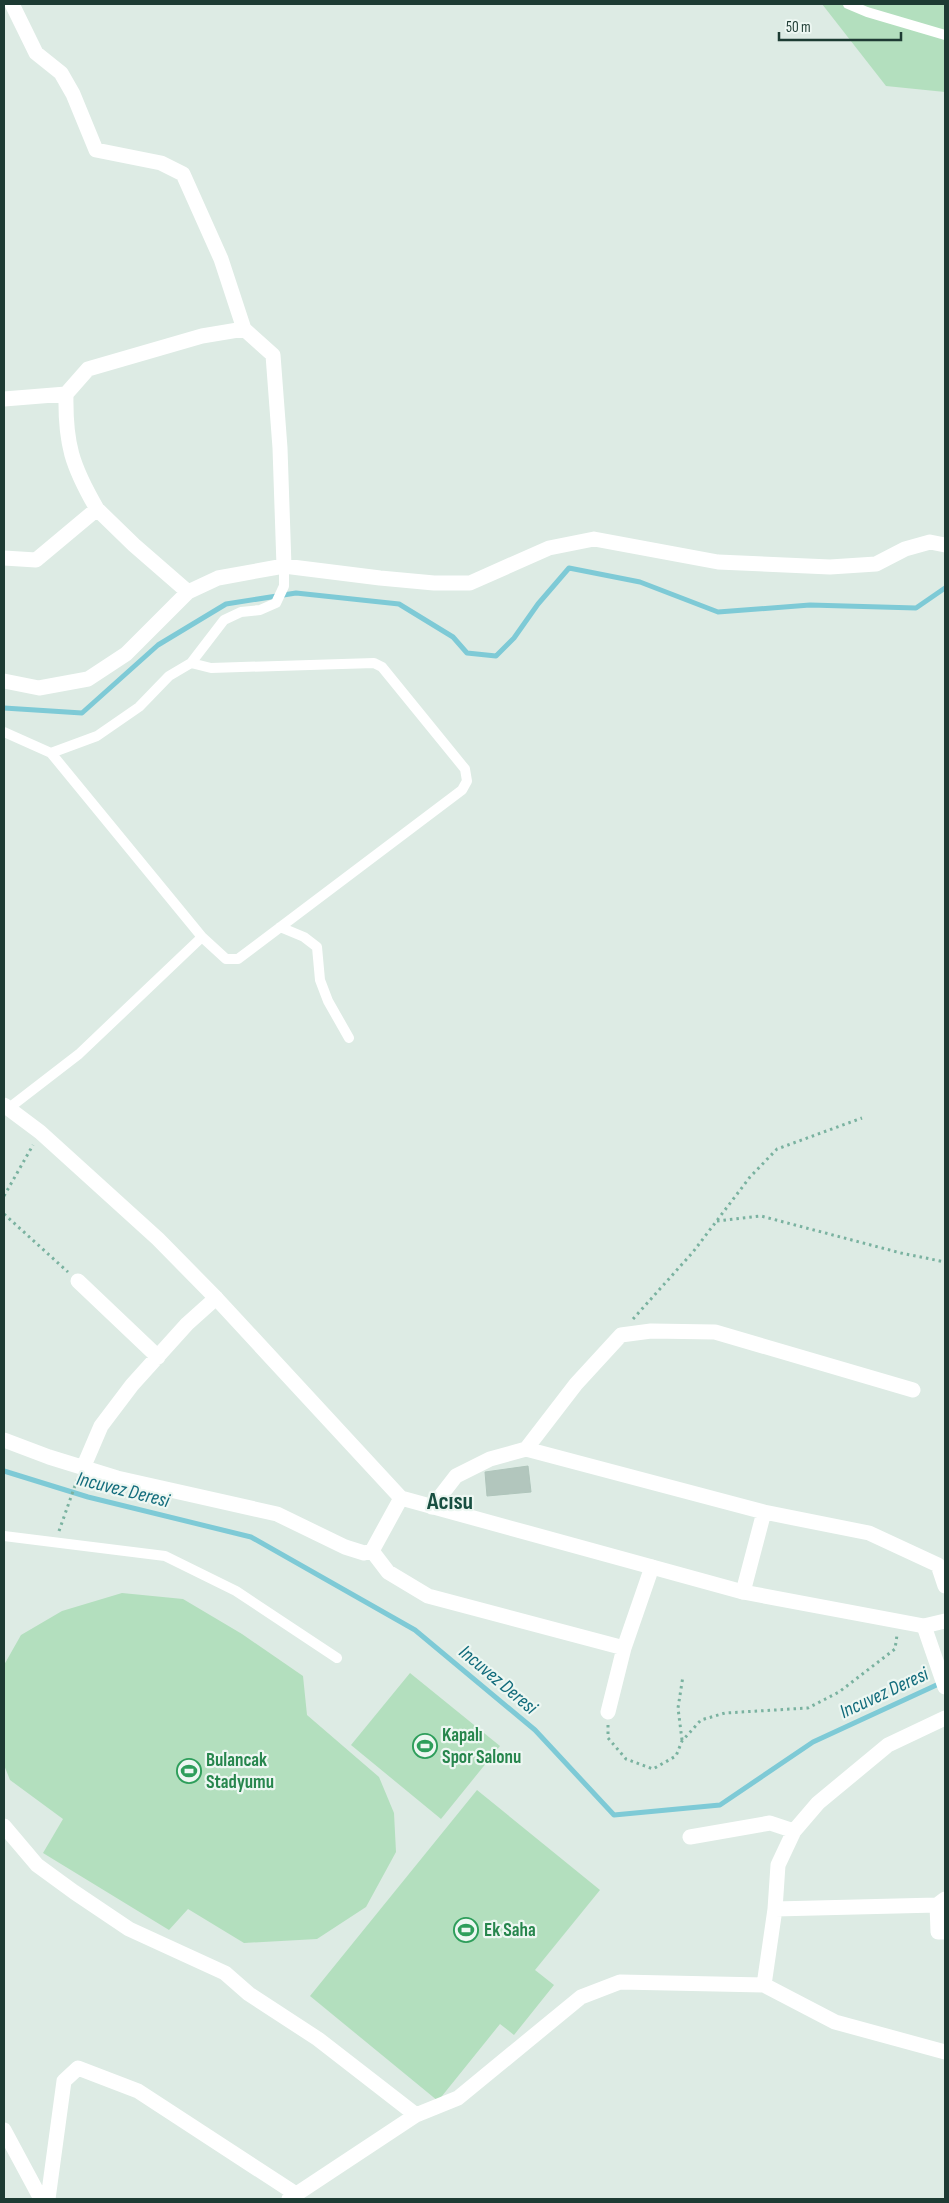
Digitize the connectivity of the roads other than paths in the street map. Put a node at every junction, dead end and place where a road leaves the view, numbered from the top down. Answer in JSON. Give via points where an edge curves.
{"nodes":[{"id":1,"x":12,"y":4,"type":"edge"},
{"id":2,"x":848,"y":4,"type":"edge"},
{"id":3,"x":945,"y":35,"type":"edge"},
{"id":4,"x":244,"y":330,"type":"junction"},
{"id":5,"x":66,"y":394,"type":"junction"},
{"id":6,"x":4,"y":400,"type":"edge"},
{"id":7,"x":97,"y":509,"type":"junction"},
{"id":8,"x":945,"y":545,"type":"edge"},
{"id":9,"x":4,"y":558,"type":"edge"},
{"id":10,"x":284,"y":566,"type":"junction"},
{"id":11,"x":188,"y":592,"type":"junction"},
{"id":12,"x":191,"y":663,"type":"junction"},
{"id":13,"x":4,"y":681,"type":"edge"},
{"id":14,"x":4,"y":732,"type":"edge"},
{"id":15,"x":51,"y":753,"type":"junction"},
{"id":16,"x":280,"y":927,"type":"junction"},
{"id":17,"x":202,"y":937,"type":"junction"},
{"id":18,"x":349,"y":1038,"type":"dead end"},
{"id":19,"x":6,"y":1107,"type":"edge"},
{"id":20,"x":78,"y":1281,"type":"road end"},
{"id":21,"x":216,"y":1298,"type":"junction"},
{"id":22,"x":158,"y":1357,"type":"junction"},
{"id":23,"x":913,"y":1390,"type":"dead end"},
{"id":24,"x":4,"y":1440,"type":"edge"},
{"id":25,"x":526,"y":1449,"type":"junction"},
{"id":26,"x":81,"y":1472,"type":"junction"},
{"id":27,"x":401,"y":1498,"type":"junction"},
{"id":28,"x":432,"y":1507,"type":"junction"},
{"id":29,"x":764,"y":1512,"type":"junction"},
{"id":30,"x":4,"y":1536,"type":"edge"},
{"id":31,"x":372,"y":1551,"type":"junction"},
{"id":32,"x":652,"y":1567,"type":"junction"},
{"id":33,"x":945,"y":1586,"type":"edge"},
{"id":34,"x":743,"y":1592,"type":"junction"},
{"id":35,"x":945,"y":1621,"type":"edge"},
{"id":36,"x":924,"y":1626,"type":"junction"},
{"id":37,"x":624,"y":1648,"type":"junction"},
{"id":38,"x":337,"y":1658,"type":"dead end"},
{"id":39,"x":945,"y":1686,"type":"edge"},
{"id":40,"x":608,"y":1712,"type":"road end"},
{"id":41,"x":945,"y":1718,"type":"edge"},
{"id":42,"x":4,"y":1826,"type":"edge"},
{"id":43,"x":794,"y":1830,"type":"junction"},
{"id":44,"x":690,"y":1837,"type":"dead end"},
{"id":45,"x":941,"y":1902,"type":"edge"},
{"id":46,"x":775,"y":1909,"type":"junction"},
{"id":47,"x":945,"y":1932,"type":"edge"},
{"id":48,"x":764,"y":1985,"type":"junction"},
{"id":49,"x":945,"y":2052,"type":"edge"},
{"id":50,"x":416,"y":2115,"type":"junction"},
{"id":51,"x":4,"y":2130,"type":"edge"},
{"id":52,"x":292,"y":2197,"type":"edge"},
{"id":53,"x":41,"y":2199,"type":"edge"},
{"id":54,"x":48,"y":2199,"type":"edge"}],
"edges":[{"from":1,"to":4,"type":"street","via":[[36,53],[61,73],[74,94],[96,150],[161,163],[183,174],[221,259]]},
{"from":2,"to":3,"type":"lane"},
{"from":4,"to":5,"type":"street","via":[[202,336],[88,369]]},
{"from":4,"to":10,"type":"street","via":[[273,355]]},
{"from":5,"to":6,"type":"street"},
{"from":5,"to":7,"type":"street","via":[[65,428],[73,462]]},
{"from":7,"to":9,"type":"street","via":[[36,560]]},
{"from":7,"to":11,"type":"street"},
{"from":8,"to":10,"type":"street","via":[[930,542],[905,549],[876,564],[830,567],[718,562],[594,540],[549,548],[470,583],[380,578]]},
{"from":10,"to":11,"type":"street","via":[[218,578]]},
{"from":10,"to":12,"type":"lane","via":[[284,586],[276,603],[224,620]]},
{"from":11,"to":13,"type":"street","via":[[126,654],[88,679],[39,688]]},
{"from":12,"to":15,"type":"lane","via":[[169,676],[139,706],[97,736]]},
{"from":12,"to":16,"type":"lane","via":[[211,668],[374,663],[382,667],[465,769],[467,781],[462,790]]},
{"from":14,"to":15,"type":"lane"},
{"from":15,"to":17,"type":"lane"},
{"from":16,"to":17,"type":"lane","via":[[238,959],[226,959]]},
{"from":16,"to":18,"type":"lane","via":[[304,936],[317,947],[320,980]]},
{"from":17,"to":19,"type":"lane","via":[[79,1054]]},
{"from":19,"to":21,"type":"street","via":[[40,1132],[158,1239]]},
{"from":20,"to":22,"type":"street"},
{"from":21,"to":22,"type":"street"},
{"from":21,"to":27,"type":"street"},
{"from":22,"to":26,"type":"street","via":[[101,1426]]},
{"from":23,"to":25,"type":"street","via":[[715,1332],[651,1331],[621,1335],[576,1384]]},
{"from":24,"to":26,"type":"street"},
{"from":25,"to":28,"type":"street","via":[[490,1459],[456,1476]]},
{"from":25,"to":29,"type":"street"},
{"from":26,"to":31,"type":"street","via":[[277,1514],[344,1547],[364,1553]]},
{"from":27,"to":28,"type":"street"},
{"from":27,"to":31,"type":"street"},
{"from":28,"to":32,"type":"street"},
{"from":29,"to":33,"type":"street","via":[[869,1533],[938,1565]]},
{"from":29,"to":34,"type":"street"},
{"from":30,"to":38,"type":"lane","via":[[164,1556],[236,1590]]},
{"from":31,"to":37,"type":"street","via":[[388,1572],[428,1596]]},
{"from":32,"to":34,"type":"street"},
{"from":32,"to":37,"type":"street"},
{"from":34,"to":36,"type":"street"},
{"from":35,"to":36,"type":"street"},
{"from":36,"to":39,"type":"street"},
{"from":37,"to":40,"type":"street"},
{"from":41,"to":43,"type":"street","via":[[888,1745],[818,1803]]},
{"from":42,"to":50,"type":"street","via":[[37,1865],[74,1892],[129,1929],[225,1973],[249,1994],[318,2039]]},
{"from":43,"to":44,"type":"street","via":[[770,1823]]},
{"from":43,"to":46,"type":"street","via":[[778,1865]]},
{"from":45,"to":46,"type":"street"},
{"from":45,"to":47,"type":"street","via":[[938,1932]]},
{"from":46,"to":48,"type":"street"},
{"from":48,"to":49,"type":"street","via":[[835,2022]]},
{"from":48,"to":50,"type":"street","via":[[620,1982],[581,1997],[458,2098]]},
{"from":50,"to":52,"type":"street"},
{"from":51,"to":53,"type":"street"},
{"from":52,"to":54,"type":"street","via":[[138,2090],[78,2068],[64,2081]]}]}
